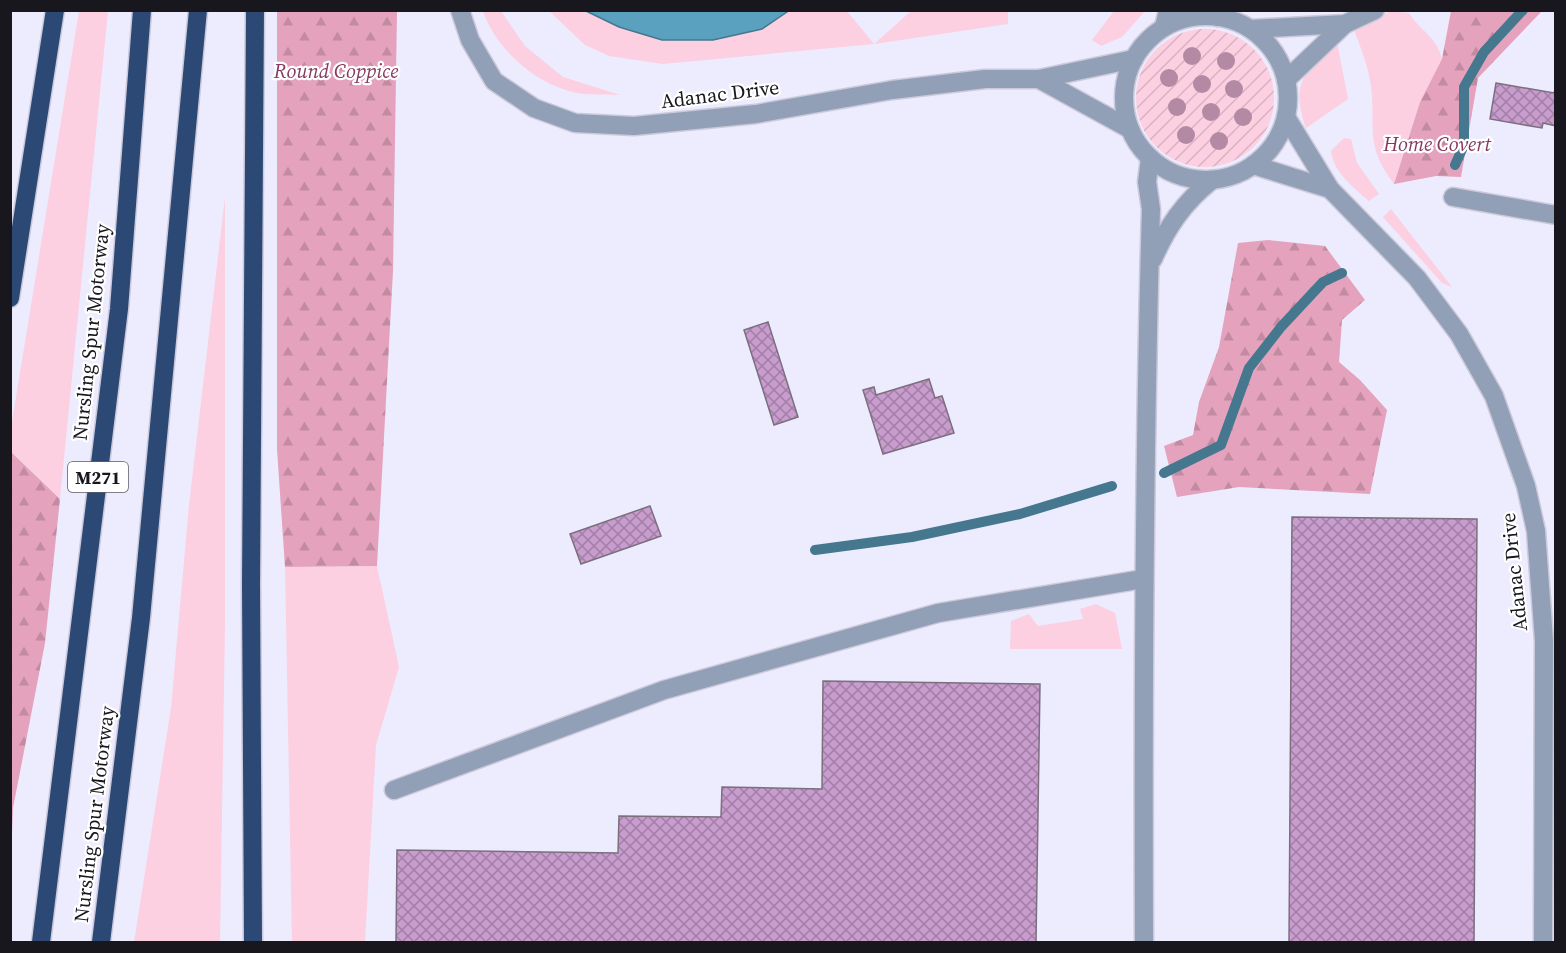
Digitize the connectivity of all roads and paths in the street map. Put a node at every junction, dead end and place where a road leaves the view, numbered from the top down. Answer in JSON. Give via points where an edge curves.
{"nodes":[{"id":1,"x":55,"y":10,"type":"edge"},
{"id":2,"x":142,"y":10,"type":"edge"},
{"id":3,"x":198,"y":10,"type":"edge"},
{"id":4,"x":255,"y":10,"type":"edge"},
{"id":5,"x":460,"y":10,"type":"edge"},
{"id":6,"x":1375,"y":10,"type":"edge"},
{"id":7,"x":1216,"y":14,"type":"edge"},
{"id":8,"x":1166,"y":19,"type":"edge"},
{"id":9,"x":1345,"y":24,"type":"junction"},
{"id":10,"x":1251,"y":29,"type":"junction"},
{"id":11,"x":1134,"y":59,"type":"junction"},
{"id":12,"x":1039,"y":79,"type":"junction"},
{"id":13,"x":1286,"y":81,"type":"junction"},
{"id":14,"x":1286,"y":117,"type":"junction"},
{"id":15,"x":1130,"y":129,"type":"junction"},
{"id":16,"x":1150,"y":158,"type":"junction"},
{"id":17,"x":1254,"y":165,"type":"junction"},
{"id":18,"x":1212,"y":180,"type":"junction"},
{"id":19,"x":1330,"y":189,"type":"junction"},
{"id":20,"x":1453,"y":197,"type":"dead end"},
{"id":21,"x":1556,"y":215,"type":"edge"},
{"id":22,"x":1149,"y":266,"type":"junction"},
{"id":23,"x":10,"y":298,"type":"edge"},
{"id":24,"x":1143,"y":579,"type":"junction"},
{"id":25,"x":394,"y":790,"type":"dead end"},
{"id":26,"x":1550,"y":868,"type":"edge"},
{"id":27,"x":41,"y":942,"type":"edge"},
{"id":28,"x":101,"y":942,"type":"edge"},
{"id":29,"x":253,"y":942,"type":"edge"},
{"id":30,"x":1144,"y":942,"type":"edge"},
{"id":31,"x":1543,"y":942,"type":"edge"}],
"edges":[{"from":1,"to":23,"type":"highway"},
{"from":2,"to":27,"type":"highway","name":"Nursling Spur Motorway","number":"M271","via":[[118,309]]},
{"from":3,"to":28,"type":"highway","name":"Nursling Spur Motorway","number":"M271","via":[[141,618]]},
{"from":4,"to":29,"type":"highway"},
{"from":5,"to":12,"type":"street","name":"Adanac Drive","via":[[470,40],[494,81],[534,108],[575,123],[656,124],[756,114],[892,90]]},
{"from":6,"to":9,"type":"street"},
{"from":7,"to":8,"type":"street"},
{"from":7,"to":10,"type":"street"},
{"from":8,"to":11,"type":"street"},
{"from":9,"to":10,"type":"street"},
{"from":9,"to":13,"type":"street"},
{"from":10,"to":13,"type":"street","via":[[1273,51]]},
{"from":11,"to":12,"type":"street","name":"Adanac Drive"},
{"from":11,"to":15,"type":"street","via":[[1123,97]]},
{"from":12,"to":15,"type":"street"},
{"from":13,"to":14,"type":"street"},
{"from":14,"to":17,"type":"street","via":[[1275,141]]},
{"from":14,"to":19,"type":"street","name":"Adanac Drive"},
{"from":15,"to":16,"type":"street"},
{"from":16,"to":18,"type":"street","via":[[1176,175]]},
{"from":16,"to":22,"type":"street"},
{"from":17,"to":18,"type":"street"},
{"from":17,"to":19,"type":"street","name":"Adanac Drive"},
{"from":18,"to":22,"type":"street","via":[[1191,196],[1167,229]]},
{"from":19,"to":26,"type":"street","name":"Adanac Drive","via":[[1417,278],[1459,334],[1494,396],[1526,486],[1537,540],[1544,642]]},
{"from":20,"to":21,"type":"street"},
{"from":22,"to":24,"type":"street"},
{"from":24,"to":25,"type":"street","via":[[938,613],[664,690]]},
{"from":24,"to":30,"type":"street"},
{"from":26,"to":31,"type":"street","name":"Adanac Drive"}]}
